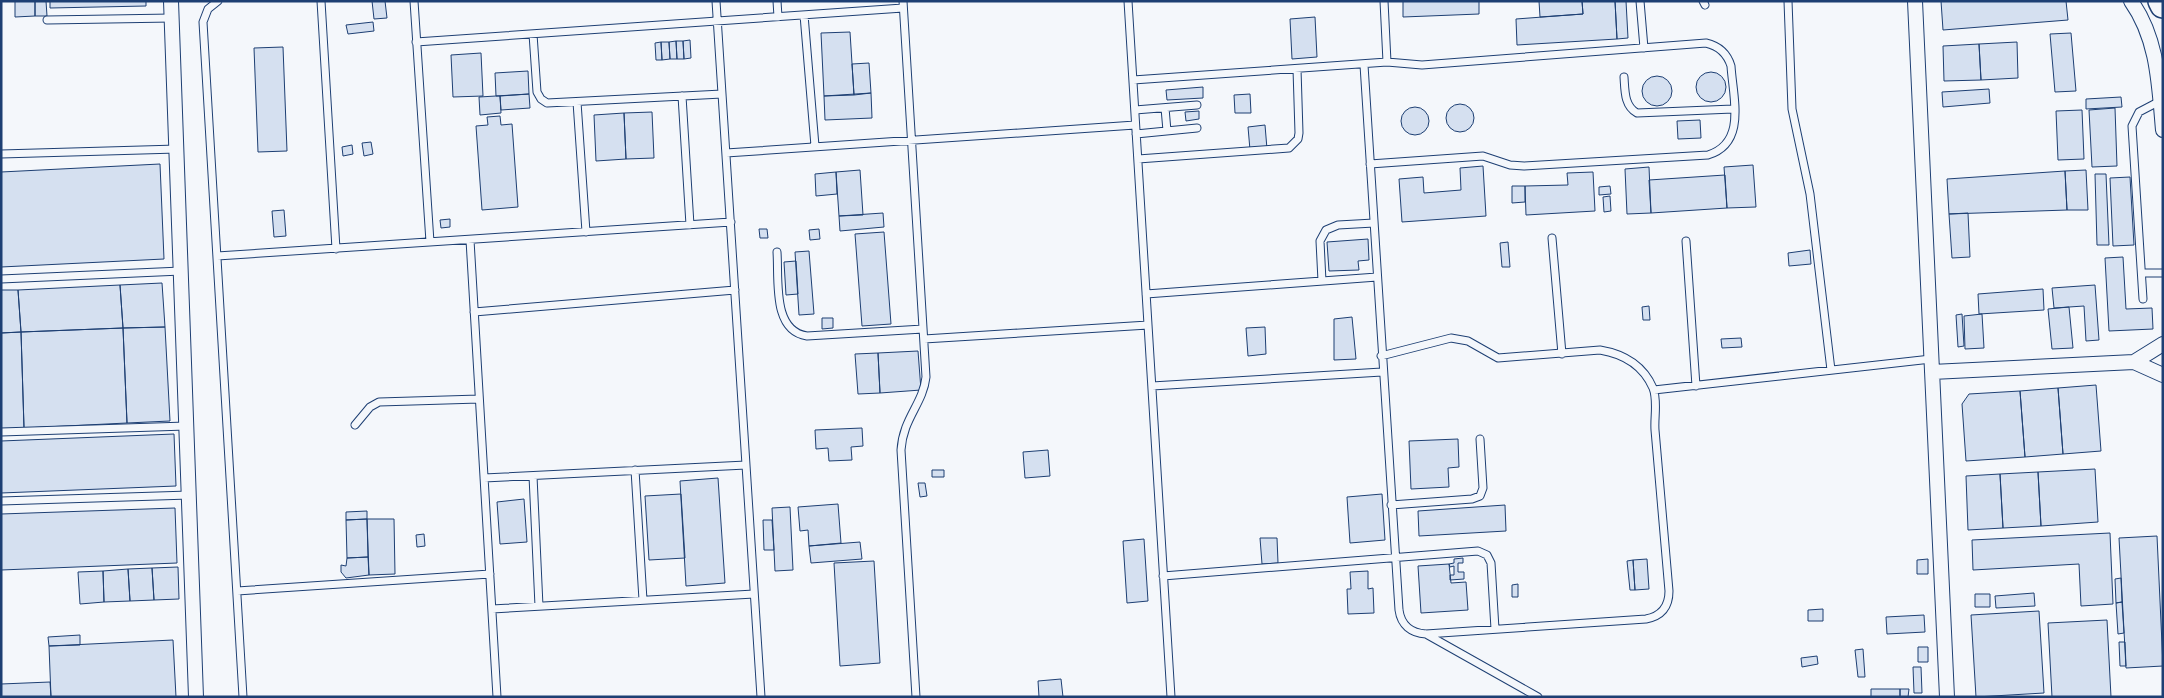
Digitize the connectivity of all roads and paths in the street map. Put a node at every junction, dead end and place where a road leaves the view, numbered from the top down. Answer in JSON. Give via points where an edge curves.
{"nodes":[{"id":1,"x":171,"y":1,"type":"edge"},
{"id":2,"x":218,"y":1,"type":"edge"},
{"id":3,"x":320,"y":1,"type":"edge"},
{"id":4,"x":414,"y":1,"type":"edge"},
{"id":5,"x":716,"y":1,"type":"edge"},
{"id":6,"x":778,"y":1,"type":"edge"},
{"id":7,"x":1128,"y":1,"type":"edge"},
{"id":8,"x":1384,"y":1,"type":"edge"},
{"id":9,"x":1640,"y":1,"type":"edge"},
{"id":10,"x":1788,"y":1,"type":"edge"},
{"id":11,"x":1914,"y":1,"type":"edge"},
{"id":12,"x":2131,"y":1,"type":"edge"},
{"id":13,"x":2161,"y":1,"type":"edge"},
{"id":14,"x":903,"y":5,"type":"edge"},
{"id":15,"x":2163,"y":5,"type":"edge"},
{"id":16,"x":804,"y":15,"type":"junction"},
{"id":17,"x":778,"y":17,"type":"junction"},
{"id":18,"x":172,"y":18,"type":"junction"},
{"id":19,"x":47,"y":20,"type":"dead end"},
{"id":20,"x":718,"y":21,"type":"junction"},
{"id":21,"x":533,"y":34,"type":"junction"},
{"id":22,"x":416,"y":42,"type":"junction"},
{"id":23,"x":1644,"y":48,"type":"junction"},
{"id":24,"x":1387,"y":62,"type":"junction"},
{"id":25,"x":1364,"y":65,"type":"junction"},
{"id":26,"x":1297,"y":69,"type":"junction"},
{"id":27,"x":1624,"y":77,"type":"dead end"},
{"id":28,"x":1133,"y":80,"type":"junction"},
{"id":29,"x":722,"y":94,"type":"junction"},
{"id":30,"x":682,"y":96,"type":"junction"},
{"id":31,"x":2160,"y":101,"type":"junction"},
{"id":32,"x":577,"y":102,"type":"junction"},
{"id":33,"x":1197,"y":105,"type":"dead end"},
{"id":34,"x":1165,"y":108,"type":"junction"},
{"id":35,"x":1135,"y":110,"type":"junction"},
{"id":36,"x":1733,"y":110,"type":"junction"},
{"id":37,"x":1136,"y":125,"type":"junction"},
{"id":38,"x":1196,"y":128,"type":"dead end"},
{"id":39,"x":2163,"y":130,"type":"edge"},
{"id":40,"x":1167,"y":131,"type":"junction"},
{"id":41,"x":1136,"y":134,"type":"junction"},
{"id":42,"x":911,"y":140,"type":"junction"},
{"id":43,"x":815,"y":146,"type":"junction"},
{"id":44,"x":176,"y":149,"type":"junction"},
{"id":45,"x":726,"y":153,"type":"junction"},
{"id":46,"x":1,"y":154,"type":"edge"},
{"id":47,"x":1138,"y":160,"type":"junction"},
{"id":48,"x":1370,"y":164,"type":"junction"},
{"id":49,"x":731,"y":222,"type":"junction"},
{"id":50,"x":1374,"y":223,"type":"junction"},
{"id":51,"x":690,"y":225,"type":"junction"},
{"id":52,"x":586,"y":232,"type":"junction"},
{"id":53,"x":1552,"y":238,"type":"dead end"},
{"id":54,"x":470,"y":240,"type":"junction"},
{"id":55,"x":1686,"y":240,"type":"dead end"},
{"id":56,"x":430,"y":242,"type":"junction"},
{"id":57,"x":336,"y":249,"type":"junction"},
{"id":58,"x":778,"y":252,"type":"dead end"},
{"id":59,"x":217,"y":256,"type":"junction"},
{"id":60,"x":181,"y":271,"type":"junction"},
{"id":61,"x":2163,"y":272,"type":"edge"},
{"id":62,"x":2142,"y":273,"type":"junction"},
{"id":63,"x":1377,"y":277,"type":"junction"},
{"id":64,"x":1,"y":279,"type":"edge"},
{"id":65,"x":1322,"y":281,"type":"junction"},
{"id":66,"x":735,"y":290,"type":"junction"},
{"id":67,"x":1146,"y":294,"type":"junction"},
{"id":68,"x":2144,"y":298,"type":"dead end"},
{"id":69,"x":474,"y":312,"type":"junction"},
{"id":70,"x":1148,"y":325,"type":"junction"},
{"id":71,"x":923,"y":330,"type":"junction"},
{"id":72,"x":924,"y":339,"type":"junction"},
{"id":73,"x":2163,"y":344,"type":"edge"},
{"id":74,"x":1562,"y":354,"type":"junction"},
{"id":75,"x":1381,"y":356,"type":"junction"},
{"id":76,"x":2134,"y":362,"type":"junction"},
{"id":77,"x":1932,"y":365,"type":"junction"},
{"id":78,"x":1831,"y":370,"type":"junction"},
{"id":79,"x":1382,"y":372,"type":"junction"},
{"id":80,"x":2163,"y":375,"type":"edge"},
{"id":81,"x":1152,"y":386,"type":"junction"},
{"id":82,"x":1696,"y":386,"type":"junction"},
{"id":83,"x":1654,"y":390,"type":"junction"},
{"id":84,"x":480,"y":399,"type":"junction"},
{"id":85,"x":354,"y":425,"type":"dead end"},
{"id":86,"x":186,"y":426,"type":"junction"},
{"id":87,"x":1,"y":432,"type":"edge"},
{"id":88,"x":1480,"y":439,"type":"dead end"},
{"id":89,"x":746,"y":465,"type":"junction"},
{"id":90,"x":635,"y":470,"type":"junction"},
{"id":91,"x":533,"y":476,"type":"junction"},
{"id":92,"x":484,"y":478,"type":"junction"},
{"id":93,"x":189,"y":495,"type":"junction"},
{"id":94,"x":1,"y":501,"type":"edge"},
{"id":95,"x":1392,"y":505,"type":"junction"},
{"id":96,"x":1395,"y":558,"type":"junction"},
{"id":97,"x":490,"y":574,"type":"junction"},
{"id":98,"x":1163,"y":576,"type":"junction"},
{"id":99,"x":237,"y":591,"type":"junction"},
{"id":100,"x":754,"y":594,"type":"junction"},
{"id":101,"x":643,"y":600,"type":"junction"},
{"id":102,"x":539,"y":606,"type":"junction"},
{"id":103,"x":492,"y":609,"type":"junction"},
{"id":104,"x":1495,"y":629,"type":"junction"},
{"id":105,"x":1426,"y":634,"type":"junction"},
{"id":106,"x":196,"y":697,"type":"edge"},
{"id":107,"x":243,"y":697,"type":"edge"},
{"id":108,"x":497,"y":697,"type":"edge"},
{"id":109,"x":760,"y":697,"type":"edge"},
{"id":110,"x":916,"y":697,"type":"edge"},
{"id":111,"x":1171,"y":697,"type":"edge"},
{"id":112,"x":1538,"y":697,"type":"edge"},
{"id":113,"x":1947,"y":697,"type":"edge"}],
"edges":[{"from":1,"to":18,"type":"street"},
{"from":2,"to":59,"type":"lane","via":[[208,9],[203,22]]},
{"from":3,"to":57,"type":"lane"},
{"from":4,"to":22,"type":"lane"},
{"from":5,"to":20,"type":"lane"},
{"from":6,"to":17,"type":"lane"},
{"from":7,"to":28,"type":"lane"},
{"from":8,"to":24,"type":"lane"},
{"from":9,"to":23,"type":"lane"},
{"from":10,"to":78,"type":"lane","via":[[1792,109],[1811,203]]},
{"from":11,"to":77,"type":"street"},
{"from":12,"to":31,"type":"street","via":[[2153,50]]},
{"from":13,"to":15,"type":"highway"},
{"from":14,"to":16,"type":"lane"},
{"from":14,"to":42,"type":"lane"},
{"from":16,"to":17,"type":"lane"},
{"from":16,"to":43,"type":"lane"},
{"from":17,"to":20,"type":"lane"},
{"from":18,"to":19,"type":"lane"},
{"from":18,"to":44,"type":"street"},
{"from":20,"to":21,"type":"lane"},
{"from":20,"to":29,"type":"lane"},
{"from":21,"to":22,"type":"lane"},
{"from":21,"to":32,"type":"lane","via":[[540,99],[547,104]]},
{"from":22,"to":56,"type":"lane"},
{"from":23,"to":24,"type":"lane","via":[[1422,65]]},
{"from":23,"to":36,"type":"lane","via":[[1706,43],[1720,48],[1731,66]]},
{"from":24,"to":25,"type":"lane"},
{"from":25,"to":26,"type":"lane"},
{"from":25,"to":48,"type":"lane"},
{"from":26,"to":28,"type":"lane"},
{"from":26,"to":47,"type":"lane","via":[[1299,133],[1289,148]]},
{"from":27,"to":36,"type":"lane","via":[[1626,101],[1636,113]]},
{"from":28,"to":35,"type":"lane"},
{"from":29,"to":30,"type":"lane"},
{"from":29,"to":45,"type":"lane"},
{"from":30,"to":32,"type":"lane"},
{"from":30,"to":51,"type":"lane"},
{"from":31,"to":39,"type":"street"},
{"from":31,"to":62,"type":"lane","via":[[2139,112],[2132,126]]},
{"from":32,"to":52,"type":"lane"},
{"from":33,"to":34,"type":"lane"},
{"from":34,"to":35,"type":"lane"},
{"from":34,"to":40,"type":"lane"},
{"from":35,"to":37,"type":"lane"},
{"from":36,"to":48,"type":"lane","via":[[1732,138],[1708,155],[1524,166],[1483,156]]},
{"from":37,"to":41,"type":"lane"},
{"from":37,"to":42,"type":"lane"},
{"from":38,"to":40,"type":"lane"},
{"from":40,"to":41,"type":"lane"},
{"from":41,"to":47,"type":"lane"},
{"from":42,"to":43,"type":"lane"},
{"from":42,"to":71,"type":"lane"},
{"from":43,"to":45,"type":"lane"},
{"from":44,"to":46,"type":"lane"},
{"from":44,"to":60,"type":"street"},
{"from":45,"to":49,"type":"lane"},
{"from":47,"to":67,"type":"lane"},
{"from":48,"to":50,"type":"lane"},
{"from":49,"to":51,"type":"lane"},
{"from":49,"to":66,"type":"lane"},
{"from":50,"to":63,"type":"lane"},
{"from":50,"to":65,"type":"lane","via":[[1338,225],[1326,230],[1320,241]]},
{"from":51,"to":52,"type":"lane"},
{"from":52,"to":54,"type":"lane"},
{"from":53,"to":74,"type":"lane"},
{"from":54,"to":56,"type":"lane"},
{"from":54,"to":69,"type":"lane"},
{"from":55,"to":82,"type":"lane"},
{"from":56,"to":57,"type":"lane"},
{"from":57,"to":59,"type":"lane"},
{"from":58,"to":71,"type":"lane","via":[[782,318],[794,333],[807,336]]},
{"from":59,"to":99,"type":"lane"},
{"from":60,"to":64,"type":"lane"},
{"from":60,"to":86,"type":"street"},
{"from":61,"to":62,"type":"lane"},
{"from":62,"to":68,"type":"lane"},
{"from":63,"to":65,"type":"lane"},
{"from":63,"to":75,"type":"lane"},
{"from":65,"to":67,"type":"lane"},
{"from":66,"to":69,"type":"lane"},
{"from":66,"to":89,"type":"lane"},
{"from":67,"to":70,"type":"lane"},
{"from":69,"to":84,"type":"lane"},
{"from":70,"to":72,"type":"lane"},
{"from":70,"to":81,"type":"lane"},
{"from":71,"to":72,"type":"lane"},
{"from":72,"to":110,"type":"lane","via":[[926,383],[905,424],[901,450]]},
{"from":73,"to":76,"type":"street"},
{"from":74,"to":75,"type":"lane","via":[[1498,358],[1468,340],[1451,338]]},
{"from":74,"to":83,"type":"lane","via":[[1600,350],[1624,356],[1643,372]]},
{"from":75,"to":79,"type":"lane"},
{"from":76,"to":77,"type":"street"},
{"from":76,"to":80,"type":"street"},
{"from":77,"to":78,"type":"lane"},
{"from":77,"to":113,"type":"street"},
{"from":78,"to":82,"type":"lane"},
{"from":79,"to":81,"type":"lane"},
{"from":79,"to":95,"type":"lane"},
{"from":81,"to":98,"type":"lane"},
{"from":82,"to":83,"type":"lane"},
{"from":83,"to":104,"type":"lane","via":[[1669,591],[1667,606],[1658,615],[1646,619]]},
{"from":84,"to":85,"type":"lane","via":[[379,402]]},
{"from":84,"to":92,"type":"lane"},
{"from":86,"to":87,"type":"lane"},
{"from":86,"to":93,"type":"street"},
{"from":88,"to":95,"type":"lane","via":[[1483,488],[1480,496]]},
{"from":89,"to":90,"type":"lane"},
{"from":89,"to":100,"type":"lane"},
{"from":90,"to":91,"type":"lane"},
{"from":90,"to":101,"type":"lane"},
{"from":91,"to":92,"type":"lane"},
{"from":91,"to":102,"type":"lane"},
{"from":92,"to":97,"type":"lane"},
{"from":93,"to":94,"type":"lane"},
{"from":93,"to":106,"type":"street"},
{"from":95,"to":96,"type":"lane"},
{"from":96,"to":98,"type":"lane"},
{"from":96,"to":104,"type":"lane","via":[[1478,551],[1487,555],[1491,563]]},
{"from":96,"to":105,"type":"lane","via":[[1400,616],[1413,631]]},
{"from":97,"to":99,"type":"lane"},
{"from":97,"to":103,"type":"lane"},
{"from":98,"to":111,"type":"lane"},
{"from":99,"to":107,"type":"lane"},
{"from":100,"to":101,"type":"lane"},
{"from":100,"to":109,"type":"lane"},
{"from":101,"to":102,"type":"lane"},
{"from":102,"to":103,"type":"lane"},
{"from":103,"to":108,"type":"lane"},
{"from":104,"to":105,"type":"lane"},
{"from":105,"to":112,"type":"lane"}]}
